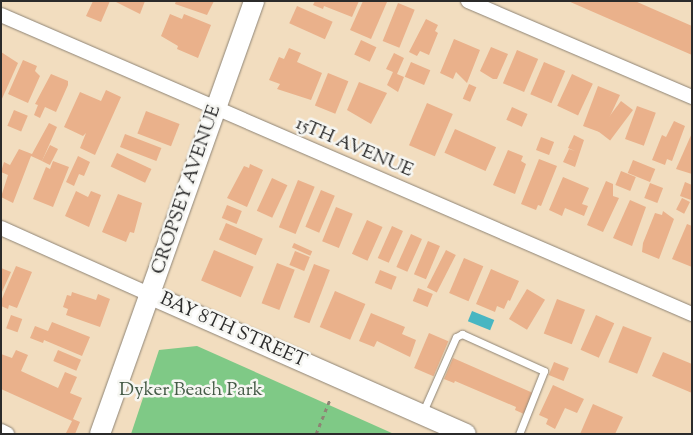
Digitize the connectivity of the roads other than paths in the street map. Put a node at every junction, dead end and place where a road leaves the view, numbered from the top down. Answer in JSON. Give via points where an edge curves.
{"nodes":[{"id":1,"x":254,"y":1,"type":"edge"},
{"id":2,"x":468,"y":1,"type":"edge"},
{"id":3,"x":1,"y":16,"type":"edge"},
{"id":4,"x":692,"y":97,"type":"edge"},
{"id":5,"x":215,"y":108,"type":"junction"},
{"id":6,"x":1,"y":228,"type":"edge"},
{"id":7,"x":151,"y":295,"type":"junction"},
{"id":8,"x":692,"y":314,"type":"edge"},
{"id":9,"x":422,"y":414,"type":"junction"},
{"id":10,"x":1,"y":431,"type":"edge"},
{"id":11,"x":7,"y":434,"type":"edge"},
{"id":12,"x":100,"y":434,"type":"edge"},
{"id":13,"x":466,"y":434,"type":"edge"},
{"id":14,"x":519,"y":434,"type":"edge"}],
"edges":[{"from":1,"to":5,"type":"main road","name":"CROPSEY AVENUE"},
{"from":2,"to":4,"type":"street"},
{"from":3,"to":5,"type":"street","name":"15TH AVENUE"},
{"from":5,"to":7,"type":"main road","name":"CROPSEY AVENUE"},
{"from":5,"to":8,"type":"street","name":"15TH AVENUE"},
{"from":6,"to":7,"type":"street","name":"BAY 8TH STREET"},
{"from":7,"to":9,"type":"main road","name":"BAY 8TH STREET"},
{"from":7,"to":12,"type":"main road","name":"CROPSEY AVENUE"},
{"from":9,"to":13,"type":"main road","name":"BAY 8TH STREET"},
{"from":9,"to":14,"type":"lane","via":[[456,337],[462,334],[544,372]]},
{"from":10,"to":11,"type":"street"}]}
